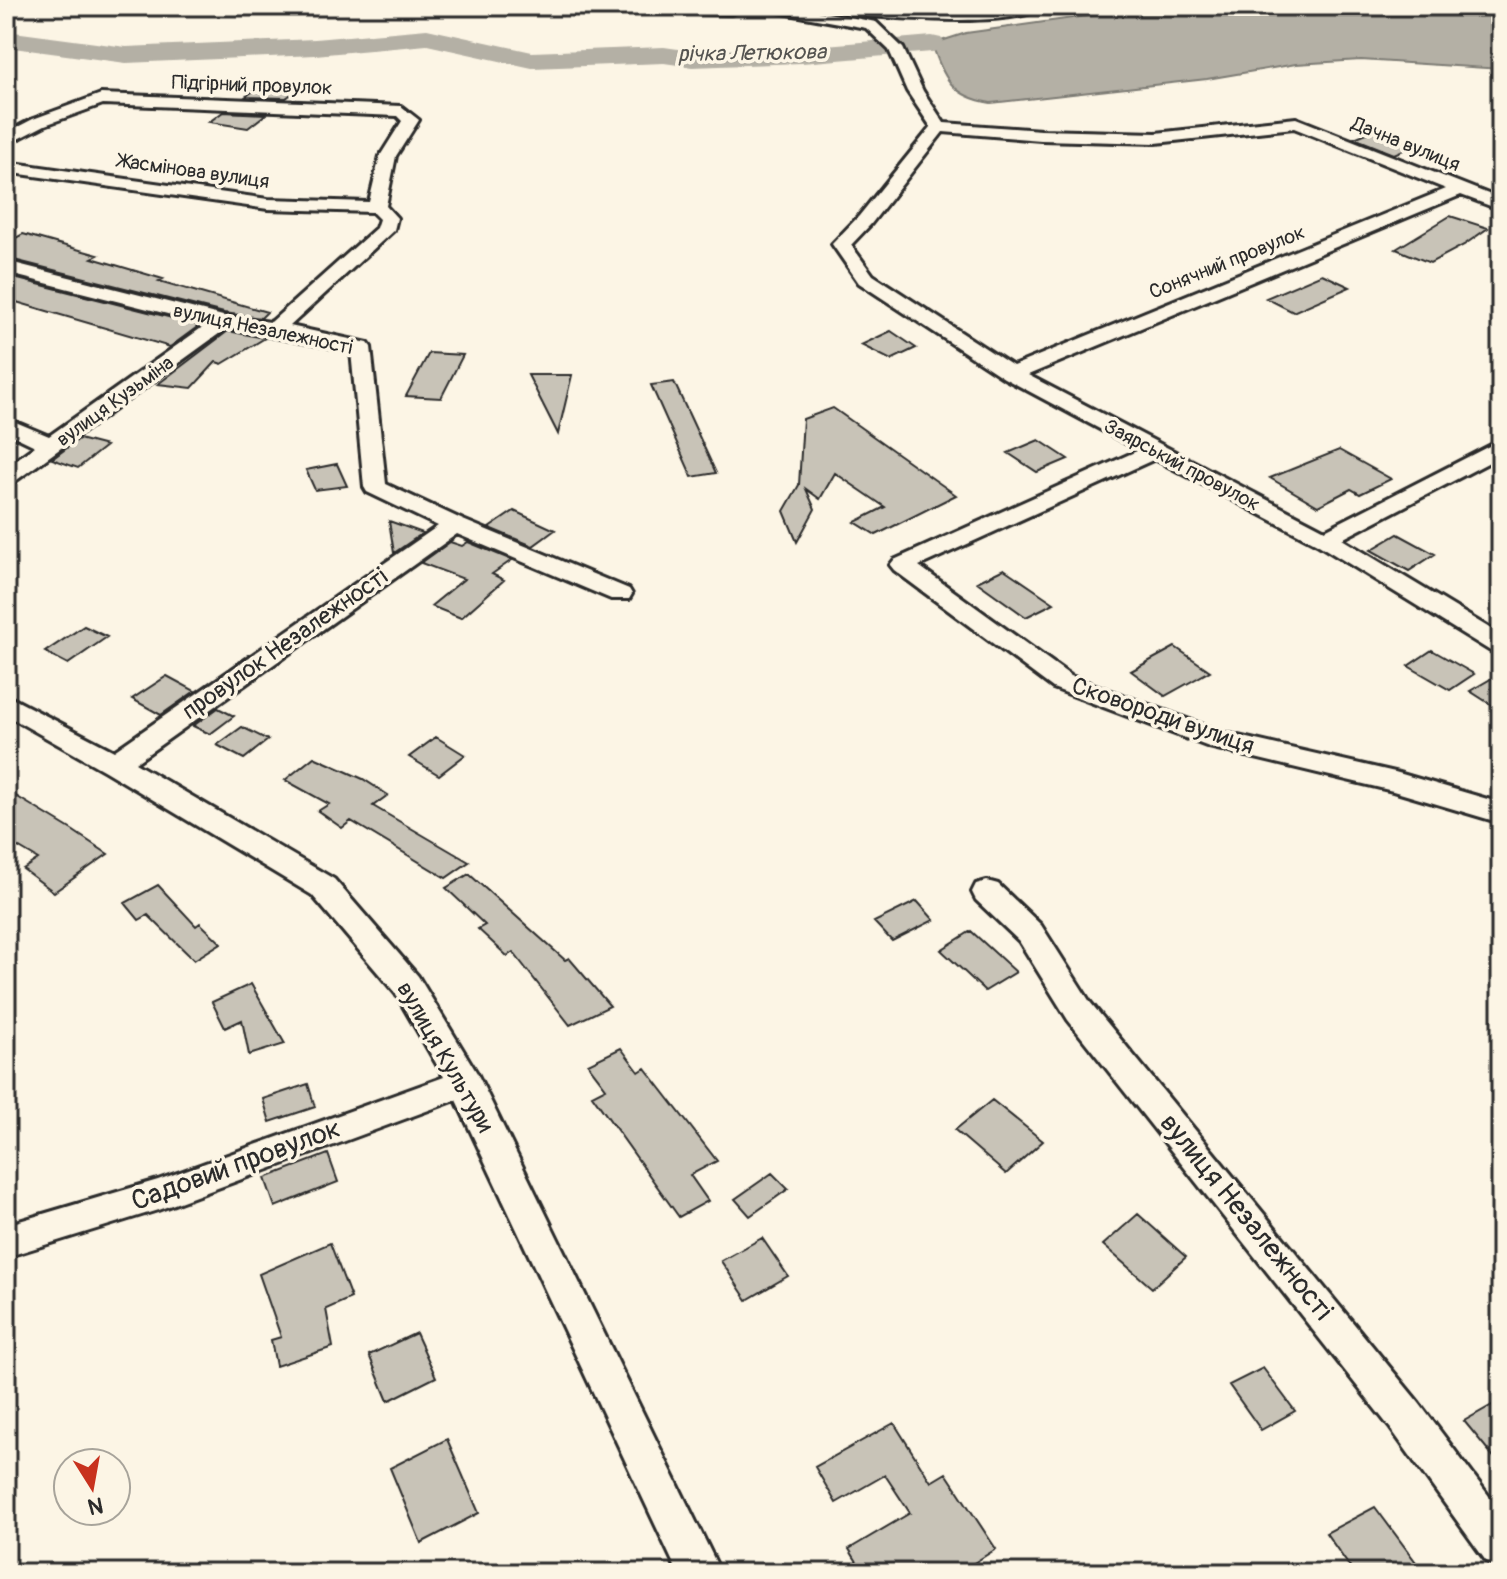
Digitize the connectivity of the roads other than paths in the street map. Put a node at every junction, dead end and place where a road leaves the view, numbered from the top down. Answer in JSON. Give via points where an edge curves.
{"nodes":[{"id":1,"x":601,"y":6,"type":"edge"},
{"id":2,"x":749,"y":6,"type":"edge"},
{"id":3,"x":767,"y":6,"type":"edge"},
{"id":4,"x":804,"y":6,"type":"edge"},
{"id":5,"x":1038,"y":6,"type":"edge"},
{"id":6,"x":939,"y":127,"type":"junction"},
{"id":7,"x":6,"y":140,"type":"edge"},
{"id":8,"x":6,"y":167,"type":"edge"},
{"id":9,"x":1459,"y":190,"type":"junction"},
{"id":10,"x":1501,"y":205,"type":"edge"},
{"id":11,"x":377,"y":207,"type":"junction"},
{"id":12,"x":6,"y":267,"type":"edge"},
{"id":13,"x":223,"y":322,"type":"junction"},
{"id":14,"x":275,"y":329,"type":"junction"},
{"id":15,"x":1011,"y":374,"type":"junction"},
{"id":16,"x":6,"y":424,"type":"edge"},
{"id":17,"x":53,"y":446,"type":"junction"},
{"id":18,"x":1501,"y":447,"type":"edge"},
{"id":19,"x":1154,"y":451,"type":"junction"},
{"id":20,"x":6,"y":477,"type":"edge"},
{"id":21,"x":455,"y":525,"type":"junction"},
{"id":22,"x":1325,"y":539,"type":"junction"},
{"id":23,"x":620,"y":594,"type":"dead end"},
{"id":24,"x":1501,"y":646,"type":"edge"},
{"id":25,"x":6,"y":704,"type":"edge"},
{"id":26,"x":115,"y":764,"type":"junction"},
{"id":27,"x":1501,"y":813,"type":"edge"},
{"id":28,"x":987,"y":892,"type":"dead end"},
{"id":29,"x":465,"y":1083,"type":"junction"},
{"id":30,"x":6,"y":1241,"type":"edge"},
{"id":31,"x":1501,"y":1546,"type":"edge"},
{"id":32,"x":700,"y":1573,"type":"edge"}],
"edges":[{"from":1,"to":2,"type":"street"},
{"from":3,"to":6,"type":"street","via":[[871,25],[896,48]]},
{"from":4,"to":5,"type":"street","via":[[994,14]]},
{"from":6,"to":9,"type":"street","name":"Дачна вулиця","via":[[1156,138],[1296,123]]},
{"from":6,"to":15,"type":"street","name":"Заярський провулок","via":[[841,244],[866,279]]},
{"from":7,"to":11,"type":"street","name":"Підгірний провулок","via":[[101,99],[401,111],[411,120],[388,156]]},
{"from":8,"to":11,"type":"street","name":"Жасмінова вулиця","via":[[268,204]]},
{"from":9,"to":10,"type":"street","name":"Дачна вулиця"},
{"from":9,"to":15,"type":"street","name":"Сонячний провулок"},
{"from":11,"to":14,"type":"street","via":[[388,218],[385,230]]},
{"from":12,"to":13,"type":"street","name":"вулиця Незалежності"},
{"from":13,"to":14,"type":"street","name":"вулиця Незалежності"},
{"from":13,"to":17,"type":"street","name":"вулиця Кузьміна"},
{"from":14,"to":21,"type":"street","name":"вулиця Незалежності","via":[[361,347],[375,487]]},
{"from":15,"to":19,"type":"street","name":"Заярський провулок"},
{"from":16,"to":17,"type":"street"},
{"from":17,"to":20,"type":"street","name":"вулиця Кузьміна"},
{"from":18,"to":22,"type":"street"},
{"from":19,"to":22,"type":"street","name":"Заярський провулок"},
{"from":19,"to":27,"type":"street","name":"Сковороди вулиця","via":[[902,565],[1062,682],[1219,741]]},
{"from":21,"to":23,"type":"street","name":"вулиця Незалежності"},
{"from":21,"to":26,"type":"street","name":"провулок Незалежності"},
{"from":22,"to":24,"type":"street","name":"Заярський провулок"},
{"from":25,"to":26,"type":"street","name":"вулиця Культури"},
{"from":26,"to":29,"type":"street","name":"вулиця Культури","via":[[323,887],[407,985]]},
{"from":28,"to":31,"type":"street","name":"вулиця Незалежності","via":[[1030,933],[1079,1011],[1405,1416]]},
{"from":29,"to":30,"type":"street","name":"Садовий провулок","via":[[158,1195]]},
{"from":29,"to":32,"type":"street","name":"вулиця Культури"}]}
